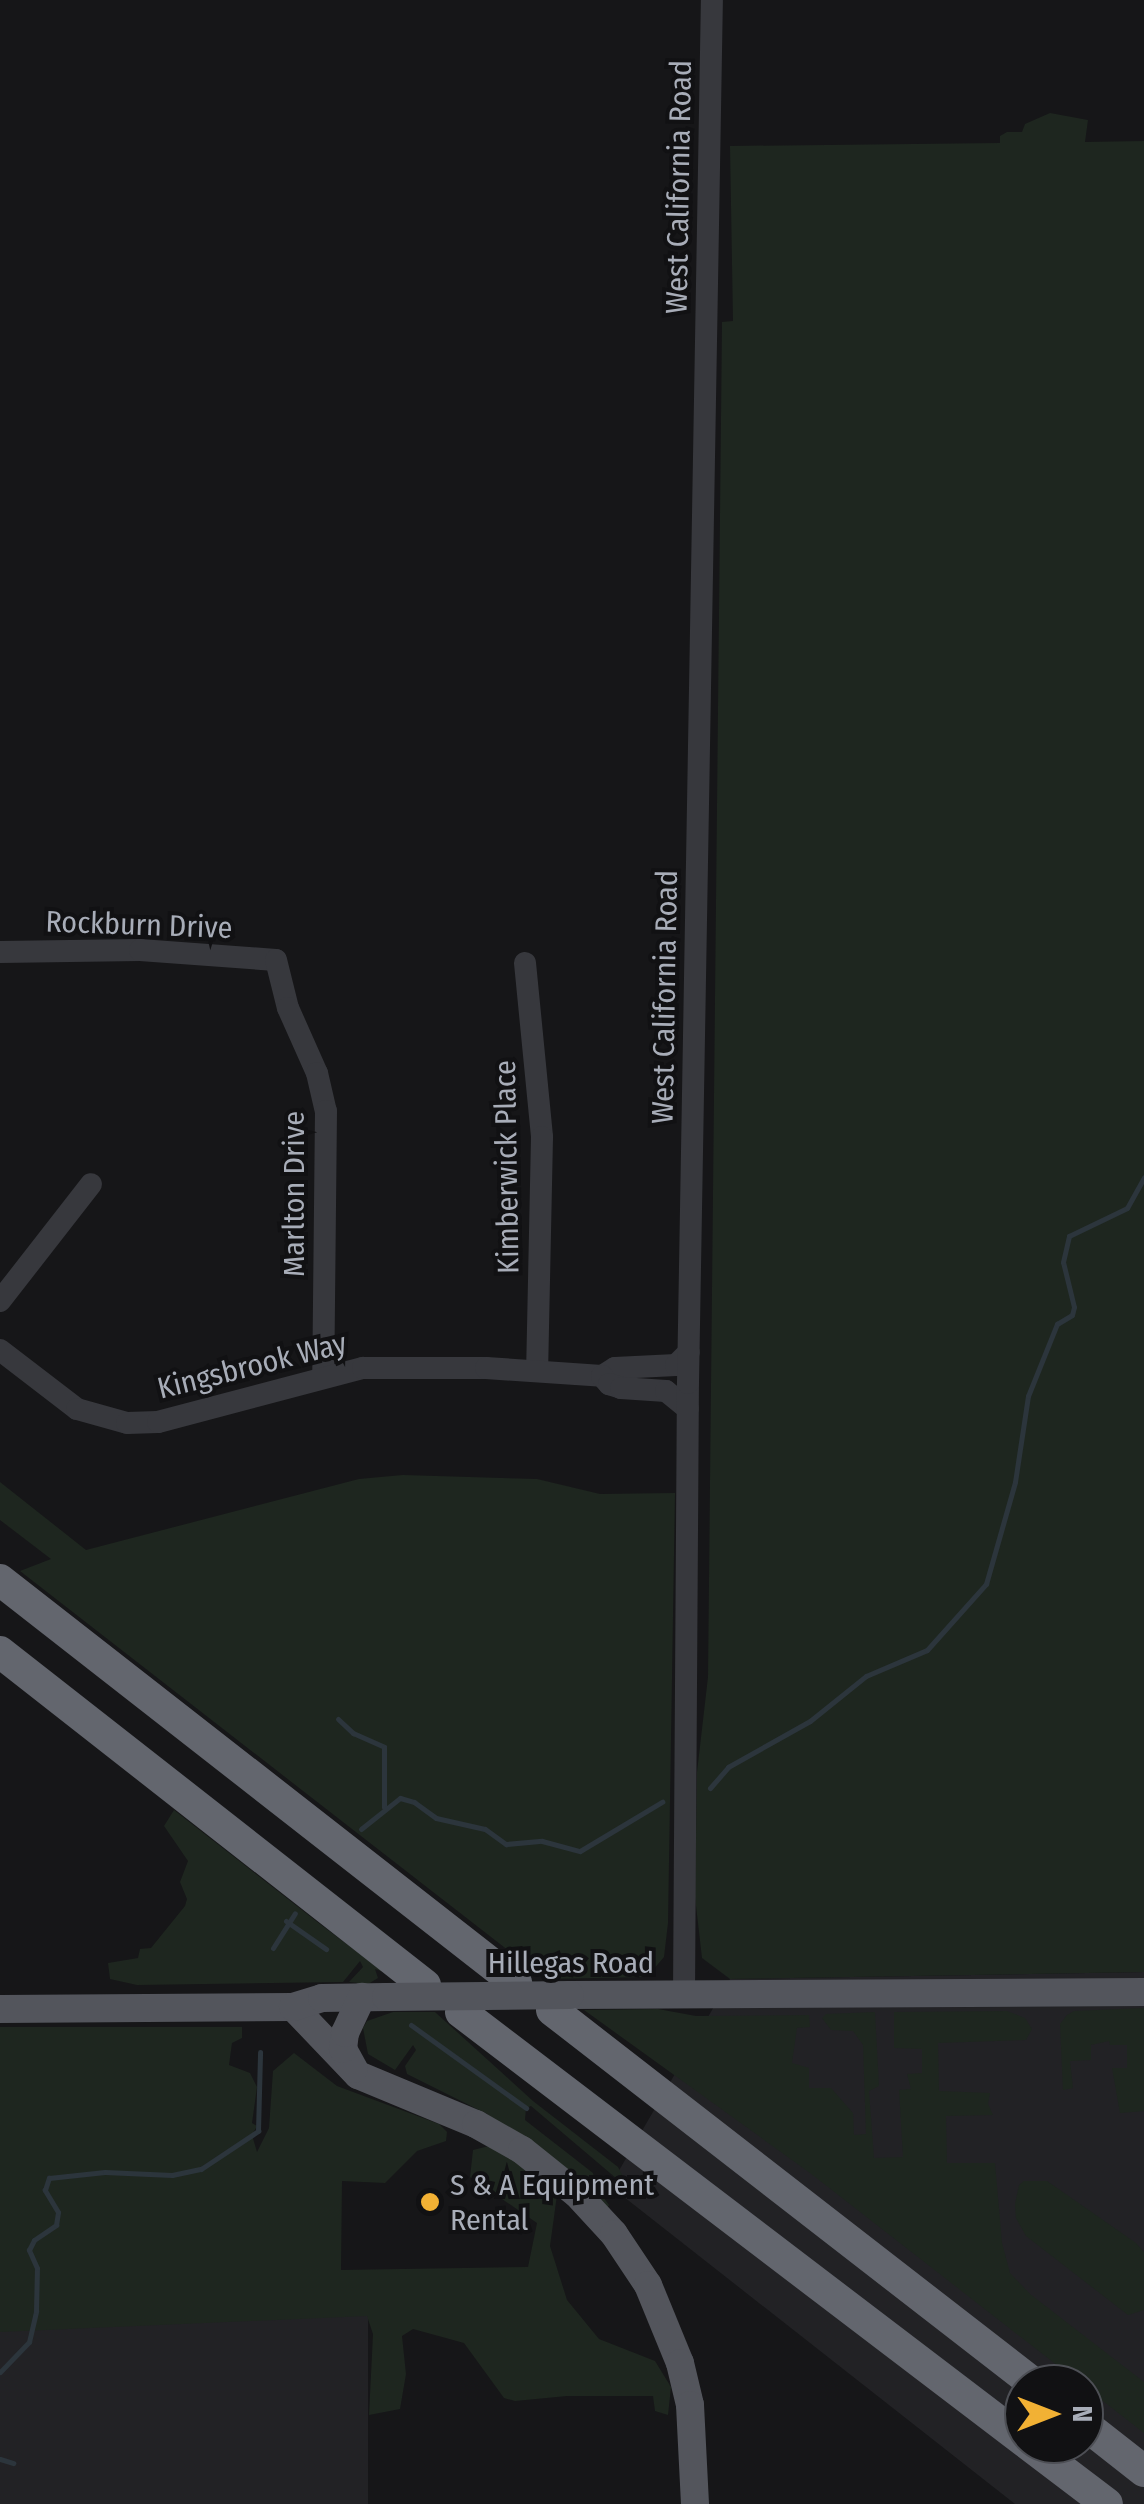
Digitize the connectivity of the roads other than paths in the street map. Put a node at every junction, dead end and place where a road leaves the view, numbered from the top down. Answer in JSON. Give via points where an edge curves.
{"nodes":[{"id":1,"x":712,"y":0,"type":"edge"},
{"id":2,"x":0,"y":952,"type":"edge"},
{"id":3,"x":276,"y":960,"type":"joint"},
{"id":4,"x":525,"y":964,"type":"dead end"},
{"id":5,"x":91,"y":1184,"type":"dead end"},
{"id":6,"x":0,"y":1301,"type":"edge"},
{"id":7,"x":0,"y":1350,"type":"edge"},
{"id":8,"x":689,"y":1352,"type":"junction"},
{"id":9,"x":537,"y":1370,"type":"junction"},
{"id":10,"x":323,"y":1376,"type":"junction"},
{"id":11,"x":602,"y":1376,"type":"junction"},
{"id":12,"x":688,"y":1409,"type":"junction"},
{"id":13,"x":0,"y":1580,"type":"edge"},
{"id":14,"x":0,"y":1652,"type":"edge"},
{"id":15,"x":516,"y":1983,"type":"dead end"},
{"id":16,"x":425,"y":1985,"type":"dead end"},
{"id":17,"x":1144,"y":1992,"type":"edge"},
{"id":18,"x":684,"y":1995,"type":"junction"},
{"id":19,"x":352,"y":2004,"type":"junction"},
{"id":20,"x":294,"y":2007,"type":"junction"},
{"id":21,"x":0,"y":2009,"type":"edge"},
{"id":22,"x":552,"y":2010,"type":"dead end"},
{"id":23,"x":461,"y":2012,"type":"dead end"},
{"id":24,"x":358,"y":2075,"type":"junction"},
{"id":25,"x":1008,"y":2364,"type":"edge"},
{"id":26,"x":1004,"y":2425,"type":"edge"},
{"id":27,"x":1104,"y":2440,"type":"edge"},
{"id":28,"x":1052,"y":2464,"type":"edge"},
{"id":29,"x":1144,"y":2471,"type":"edge"},
{"id":30,"x":1087,"y":2493,"type":"edge"},
{"id":31,"x":695,"y":2504,"type":"edge"},
{"id":32,"x":1107,"y":2504,"type":"edge"}],
"edges":[{"from":1,"to":8,"type":"street","name":"West California Road"},
{"from":2,"to":3,"type":"street","name":"Rockburn Drive","via":[[140,950]]},
{"from":3,"to":10,"type":"street","name":"Marlton Drive","via":[[326,1111]]},
{"from":4,"to":9,"type":"street","name":"Kimberwick Place","via":[[542,1136]]},
{"from":5,"to":6,"type":"street"},
{"from":7,"to":10,"type":"street","name":"Kingsbrook Way","via":[[77,1409],[128,1423],[158,1422]]},
{"from":8,"to":11,"type":"street","name":"Kingsbrook Way","via":[[676,1365],[615,1368]]},
{"from":8,"to":12,"type":"street","name":"West California Road"},
{"from":9,"to":10,"type":"street","name":"Kingsbrook Way","via":[[384,1367]]},
{"from":9,"to":11,"type":"street","name":"Kingsbrook Way"},
{"from":11,"to":12,"type":"street","name":"Kingsbrook Way","via":[[621,1388],[666,1391]]},
{"from":12,"to":18,"type":"street","name":"West California Road"},
{"from":13,"to":15,"type":"highway"},
{"from":14,"to":16,"type":"highway"},
{"from":17,"to":18,"type":"main road","name":"Hillegas Road"},
{"from":18,"to":19,"type":"main road","name":"Hillegas Road","bridge":true},
{"from":19,"to":20,"type":"main road","name":"Hillegas Road","via":[[312,2000]]},
{"from":19,"to":24,"type":"main road","via":[[343,2049]]},
{"from":20,"to":21,"type":"main road","name":"Hillegas Road"},
{"from":20,"to":24,"type":"main road"},
{"from":22,"to":25,"type":"highway"},
{"from":23,"to":26,"type":"highway"},
{"from":24,"to":31,"type":"main road","via":[[522,2150],[614,2234],[648,2284],[680,2363],[690,2405]]},
{"from":27,"to":29,"type":"highway"},
{"from":28,"to":30,"type":"highway"},
{"from":30,"to":32,"type":"highway"}]}
